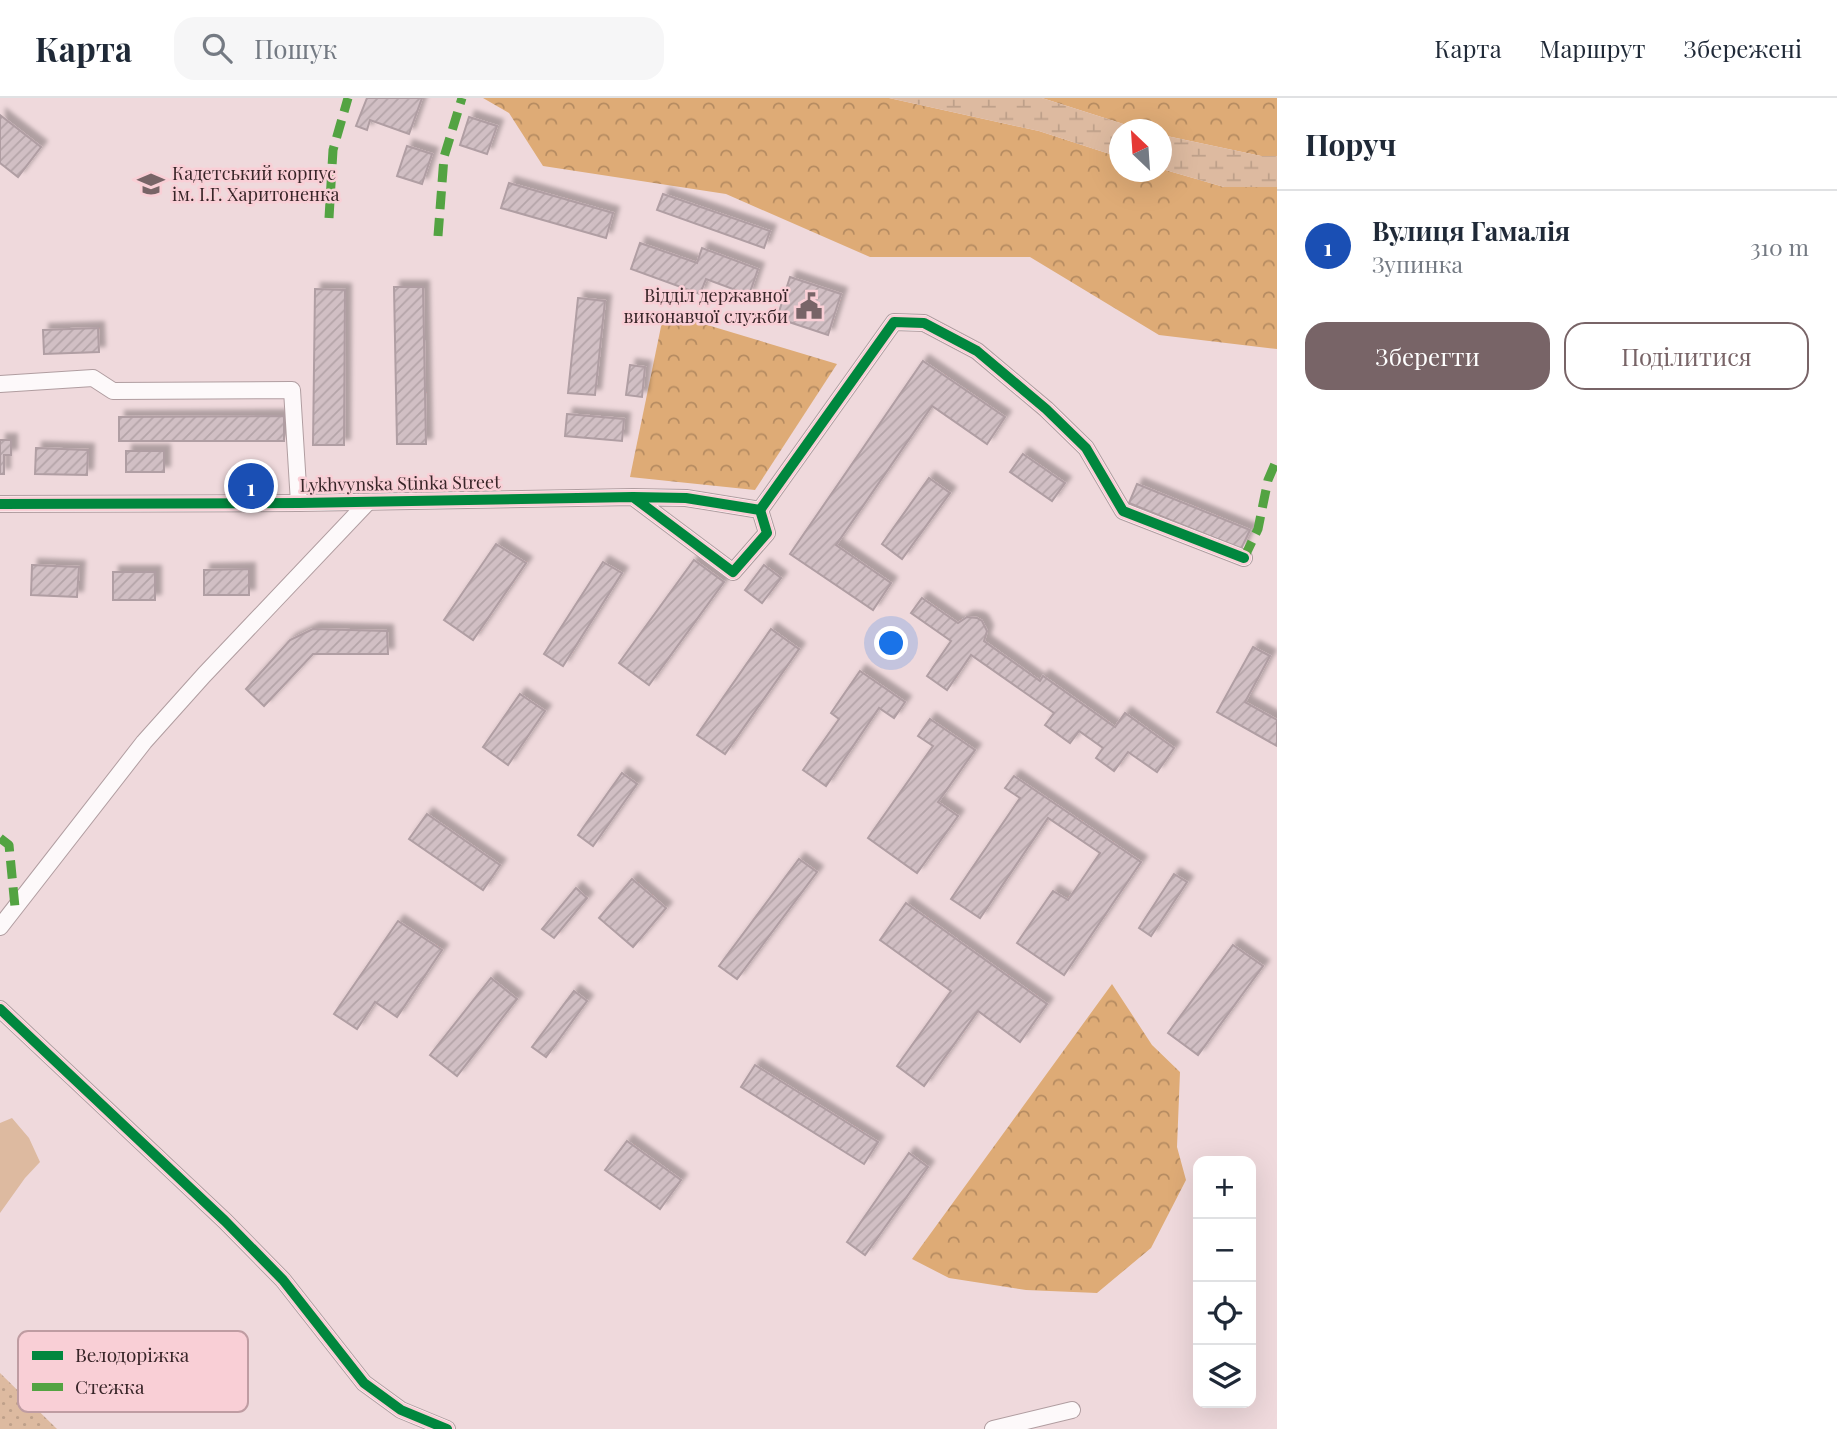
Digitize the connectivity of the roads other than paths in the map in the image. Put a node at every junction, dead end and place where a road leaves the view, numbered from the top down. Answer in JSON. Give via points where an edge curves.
{"nodes":[{"id":1,"x":0,"y":384,"type":"edge"},
{"id":2,"x":633,"y":497,"type":"junction"},
{"id":3,"x":368,"y":502,"type":"junction"},
{"id":4,"x":299,"y":503,"type":"junction"},
{"id":5,"x":0,"y":504,"type":"edge"},
{"id":6,"x":760,"y":510,"type":"junction"},
{"id":7,"x":1244,"y":558,"type":"dead end"},
{"id":8,"x":0,"y":927,"type":"edge"},
{"id":9,"x":0,"y":1009,"type":"edge"},
{"id":10,"x":1072,"y":1410,"type":"dead end"},
{"id":11,"x":447,"y":1429,"type":"edge"},
{"id":12,"x":993,"y":1429,"type":"edge"}],
"edges":[{"from":1,"to":4,"type":"street","via":[[93,378],[113,391],[292,390]]},
{"from":2,"to":3,"type":"street","name":"Lykhvynska Stinka Street"},
{"from":2,"to":6,"type":"street","name":"Lykhvynska Stinka Street","via":[[686,498]]},
{"from":2,"to":6,"type":"street","via":[[733,572],[767,534]]},
{"from":3,"to":4,"type":"street","name":"Lykhvynska Stinka Street"},
{"from":3,"to":8,"type":"street","via":[[144,742]]},
{"from":4,"to":5,"type":"street","name":"Lykhvynska Stinka Street"},
{"from":6,"to":7,"type":"street","via":[[894,322],[924,323],[977,351],[1046,409],[1086,448],[1123,511]]},
{"from":9,"to":11,"type":"street","via":[[283,1280],[363,1383],[401,1410]]},
{"from":10,"to":12,"type":"street"}]}
